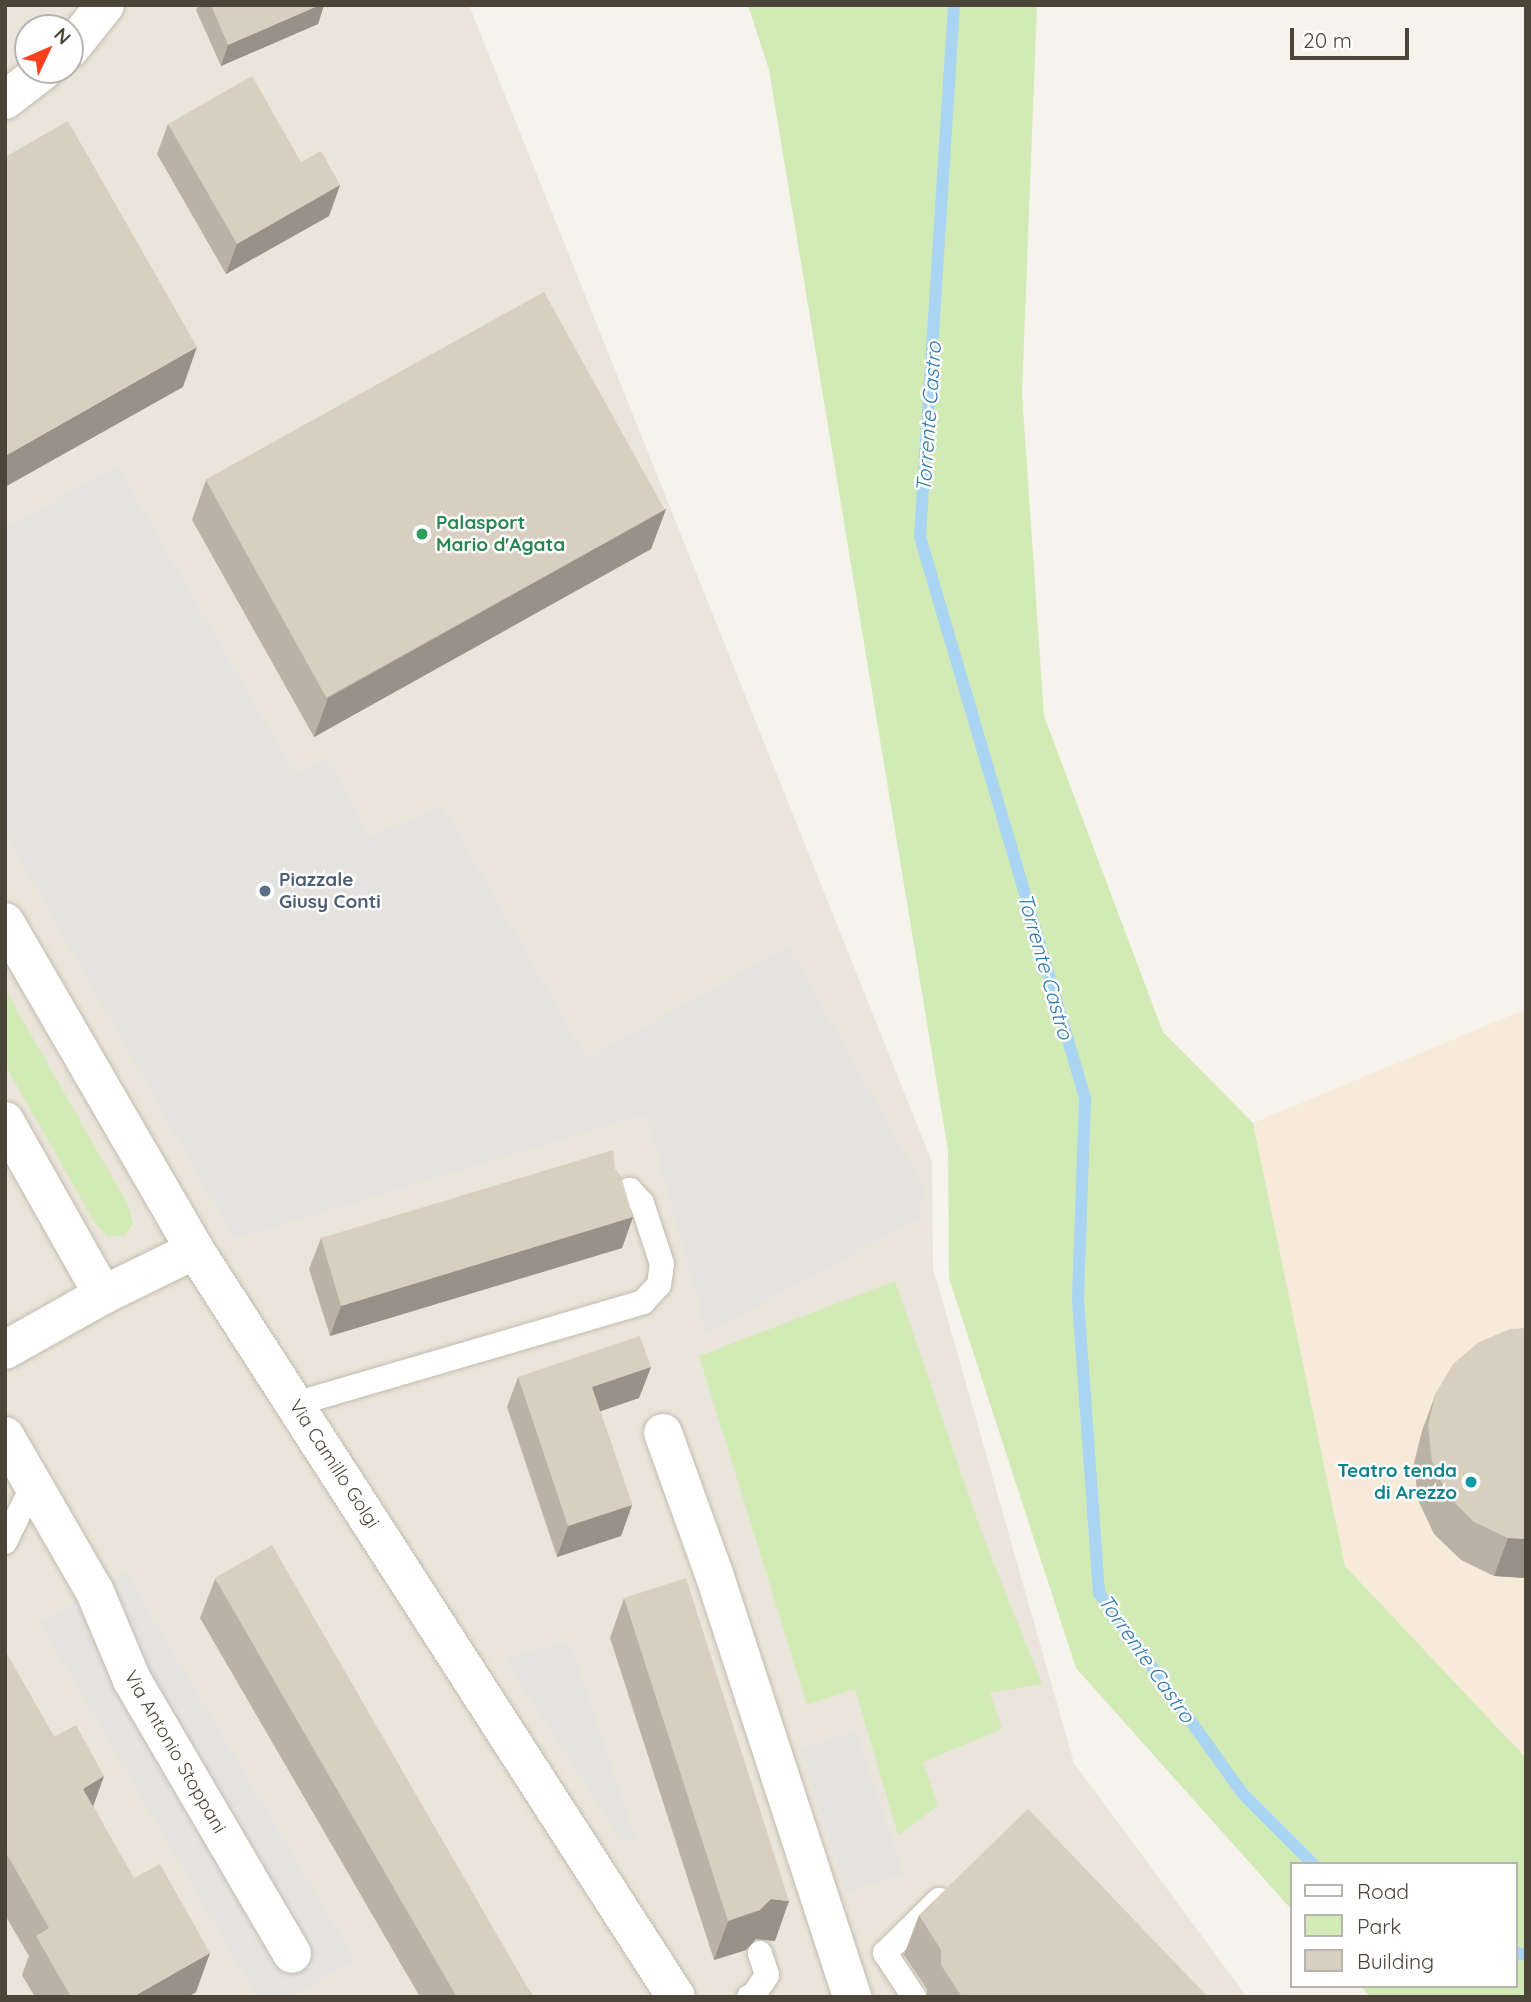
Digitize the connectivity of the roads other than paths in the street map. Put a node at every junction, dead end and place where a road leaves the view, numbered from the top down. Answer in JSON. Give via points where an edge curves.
{"nodes":[{"id":1,"x":105,"y":5,"type":"edge"},
{"id":2,"x":84,"y":31,"type":"edge"},
{"id":3,"x":26,"y":84,"type":"edge"},
{"id":4,"x":5,"y":100,"type":"edge"},
{"id":5,"x":5,"y":922,"type":"edge"},
{"id":6,"x":5,"y":1121,"type":"edge"},
{"id":7,"x":618,"y":1195,"type":"edge"},
{"id":8,"x":195,"y":1251,"type":"junction"},
{"id":9,"x":103,"y":1295,"type":"junction"},
{"id":10,"x":5,"y":1350,"type":"edge"},
{"id":11,"x":295,"y":1404,"type":"junction"},
{"id":12,"x":663,"y":1433,"type":"dead end"},
{"id":13,"x":5,"y":1436,"type":"edge"},
{"id":14,"x":33,"y":1485,"type":"junction"},
{"id":15,"x":5,"y":1542,"type":"edge"},
{"id":16,"x":961,"y":1879,"type":"edge"},
{"id":17,"x":292,"y":1954,"type":"dead end"},
{"id":18,"x":760,"y":1954,"type":"dead end"},
{"id":19,"x":676,"y":1997,"type":"edge"},
{"id":20,"x":749,"y":1997,"type":"edge"},
{"id":21,"x":852,"y":1997,"type":"edge"},
{"id":22,"x":914,"y":1997,"type":"edge"}],
"edges":[{"from":1,"to":2,"type":"street"},
{"from":3,"to":4,"type":"street"},
{"from":5,"to":8,"type":"street","name":"Via Camillo Golgi"},
{"from":6,"to":9,"type":"street"},
{"from":7,"to":11,"type":"lane","via":[[630,1190],[642,1203],[662,1264],[659,1285],[643,1302]]},
{"from":8,"to":9,"type":"street"},
{"from":8,"to":11,"type":"street","name":"Via Camillo Golgi"},
{"from":9,"to":10,"type":"street"},
{"from":11,"to":19,"type":"street","name":"Via Camillo Golgi"},
{"from":12,"to":21,"type":"street"},
{"from":13,"to":14,"type":"street","name":"Via Antonio Stoppani"},
{"from":14,"to":15,"type":"lane"},
{"from":14,"to":17,"type":"street","name":"Via Antonio Stoppani","via":[[95,1592],[132,1681]]},
{"from":16,"to":22,"type":"lane","via":[[885,1953]]},
{"from":18,"to":20,"type":"lane","via":[[767,1975]]}]}
